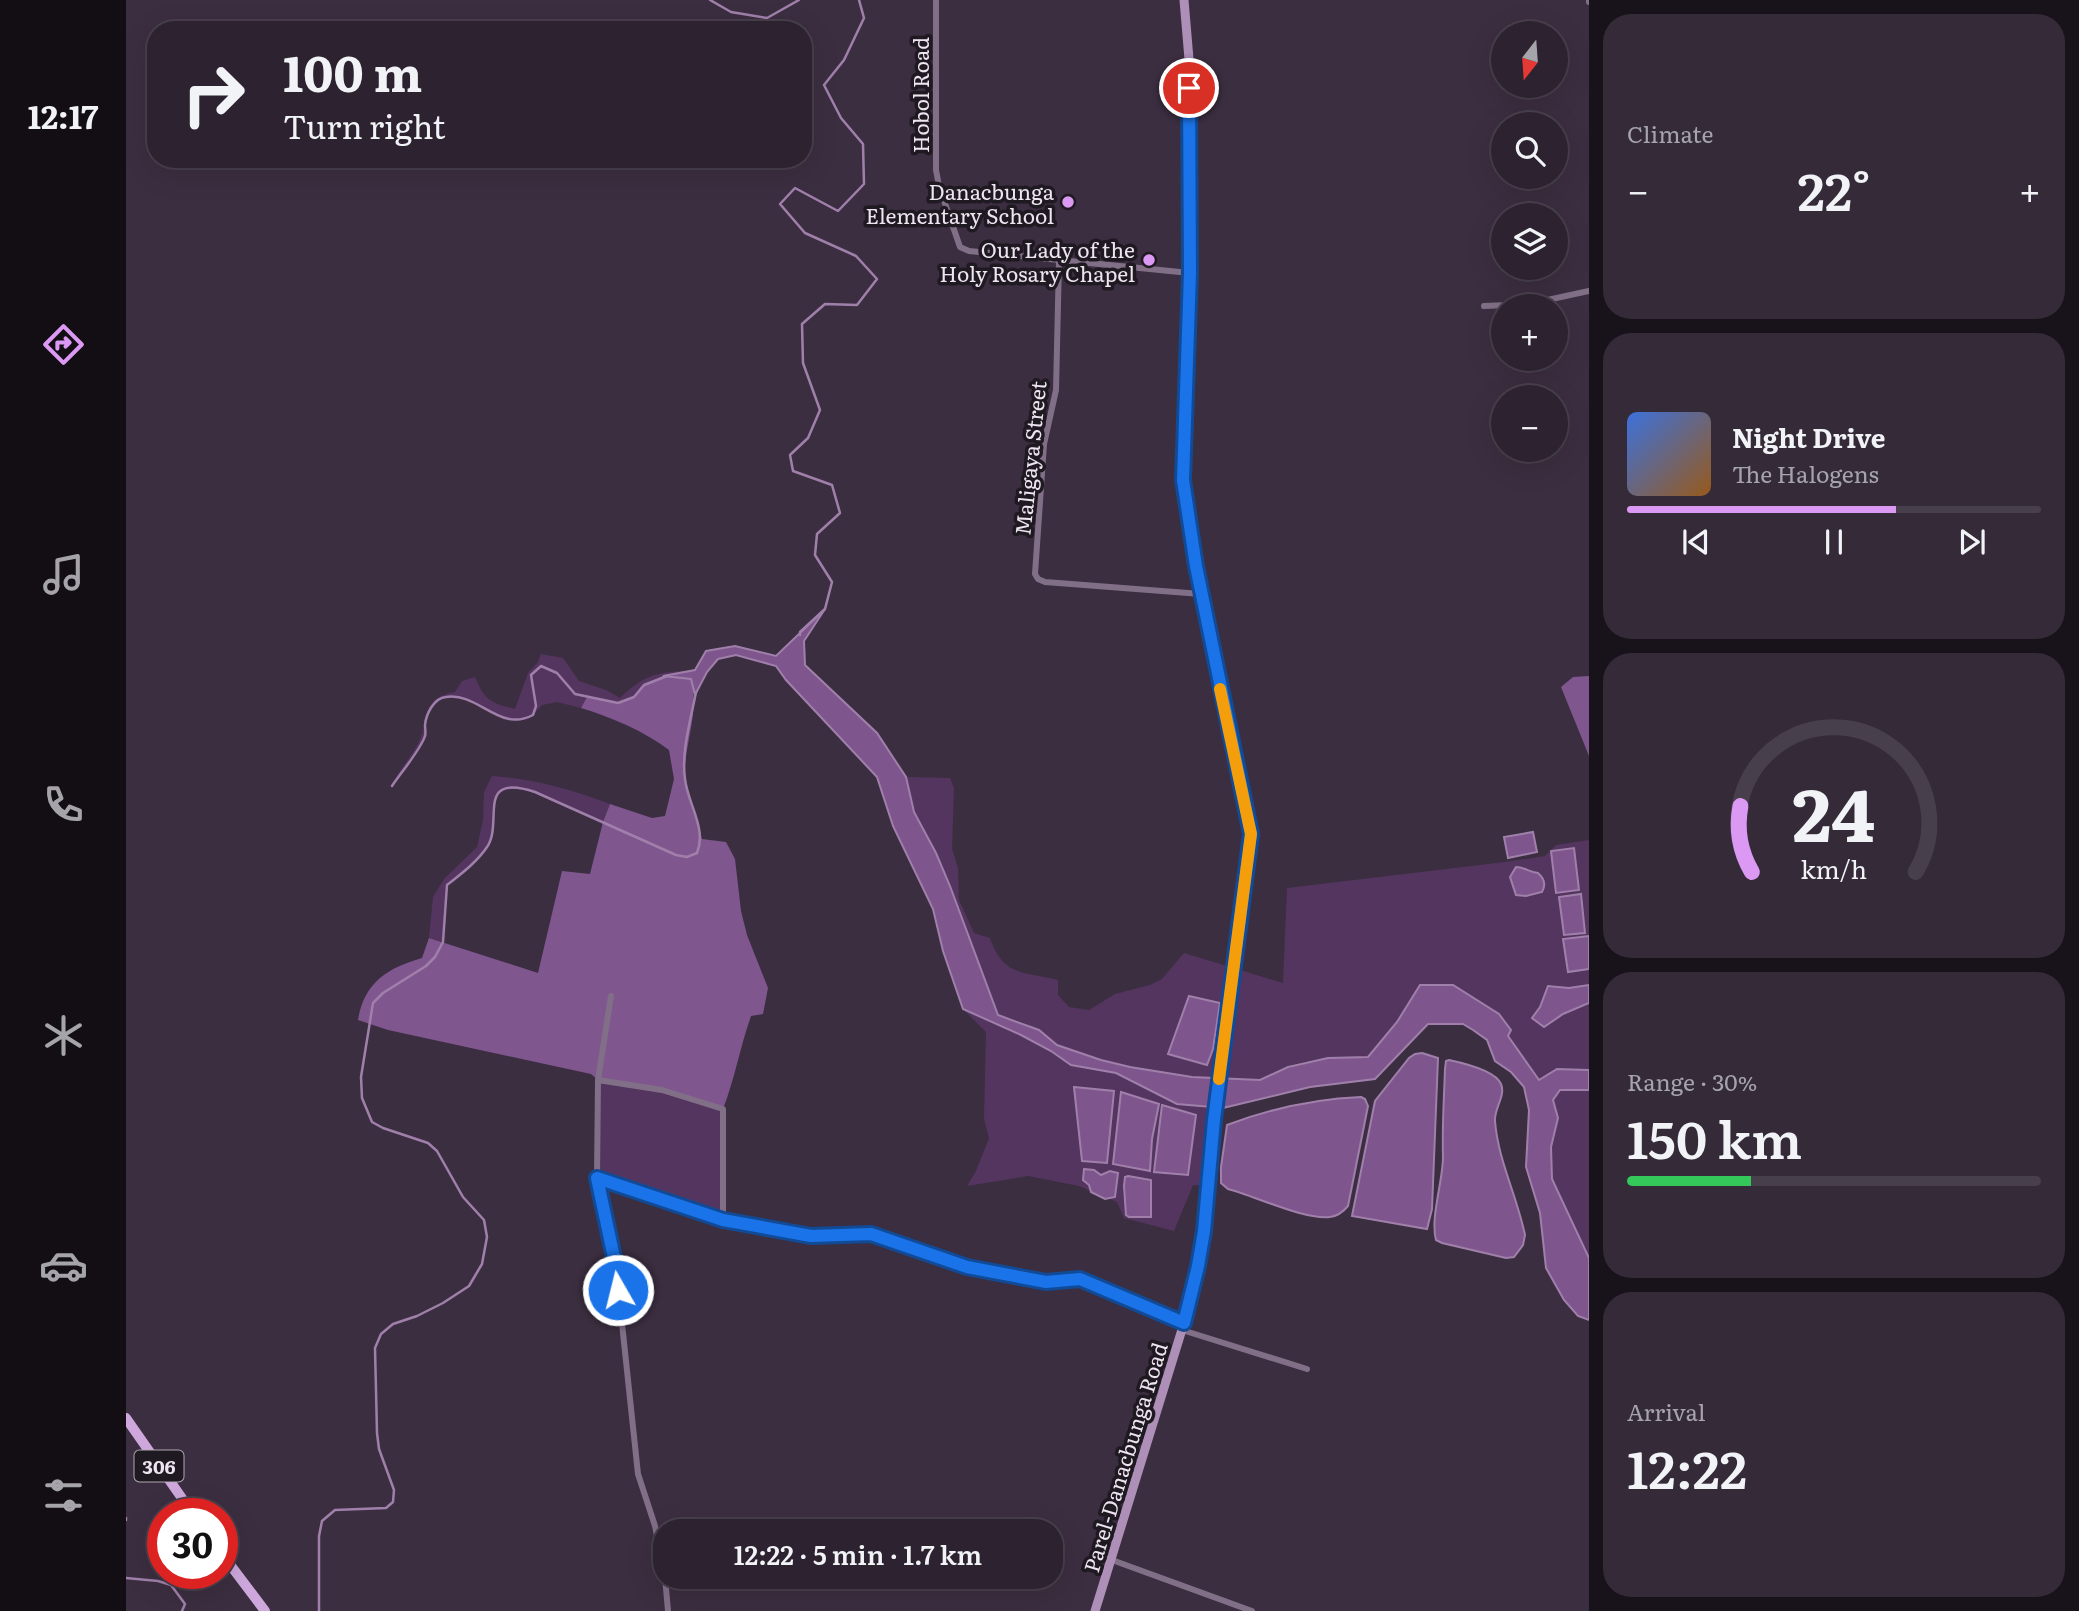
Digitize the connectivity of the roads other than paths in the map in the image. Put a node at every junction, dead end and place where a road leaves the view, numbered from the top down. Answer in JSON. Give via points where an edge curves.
{"nodes":[{"id":1,"x":936,"y":0,"type":"edge"},
{"id":2,"x":1184,"y":0,"type":"edge"},
{"id":3,"x":1059,"y":261,"type":"junction"},
{"id":4,"x":1190,"y":273,"type":"junction"},
{"id":5,"x":1589,"y":291,"type":"edge"},
{"id":6,"x":1484,"y":306,"type":"dead end"},
{"id":7,"x":1201,"y":594,"type":"junction"},
{"id":8,"x":611,"y":996,"type":"dead end"},
{"id":9,"x":598,"y":1080,"type":"junction"},
{"id":10,"x":597,"y":1178,"type":"junction"},
{"id":11,"x":723,"y":1220,"type":"junction"},
{"id":12,"x":1183,"y":1327,"type":"junction"},
{"id":13,"x":1307,"y":1369,"type":"dead end"},
{"id":14,"x":126,"y":1419,"type":"edge"},
{"id":15,"x":182,"y":1498,"type":"edge"},
{"id":16,"x":653,"y":1520,"type":"edge"},
{"id":17,"x":1111,"y":1560,"type":"junction"},
{"id":18,"x":238,"y":1575,"type":"edge"},
{"id":19,"x":666,"y":1589,"type":"edge"},
{"id":20,"x":265,"y":1611,"type":"edge"},
{"id":21,"x":668,"y":1611,"type":"edge"},
{"id":22,"x":1095,"y":1611,"type":"edge"},
{"id":23,"x":1252,"y":1611,"type":"edge"}],
"edges":[{"from":1,"to":3,"type":"street","name":"Hobol Road","via":[[936,170],[958,243],[963,250]]},
{"from":2,"to":4,"type":"main road","name":"Parel-Danacbunga Road","via":[[1189,59]]},
{"from":3,"to":4,"type":"street","name":"Hobol Road"},
{"from":3,"to":7,"type":"street","name":"Maligaya Street","via":[[1056,390],[1044,444],[1035,574],[1045,582]]},
{"from":4,"to":7,"type":"main road","name":"Parel-Danacbunga Road","via":[[1183,480]]},
{"from":5,"to":6,"type":"street","via":[[1528,304]]},
{"from":7,"to":12,"type":"main road","name":"Parel-Danacbunga Road","via":[[1251,834],[1204,1231]]},
{"from":8,"to":9,"type":"street"},
{"from":9,"to":10,"type":"street"},
{"from":9,"to":11,"type":"street","via":[[662,1090],[723,1109]]},
{"from":10,"to":11,"type":"street"},
{"from":10,"to":16,"type":"street","via":[[616,1267],[638,1474]]},
{"from":11,"to":12,"type":"street","via":[[811,1236],[871,1234],[967,1267],[1046,1282],[1080,1279]]},
{"from":12,"to":13,"type":"street"},
{"from":12,"to":17,"type":"main road","name":"Parel-Danacbunga Road"},
{"from":14,"to":15,"type":"main road","number":"306"},
{"from":17,"to":22,"type":"main road","name":"Parel-Danacbunga Road"},
{"from":17,"to":23,"type":"street"},
{"from":18,"to":20,"type":"main road"},
{"from":19,"to":21,"type":"street"}]}
